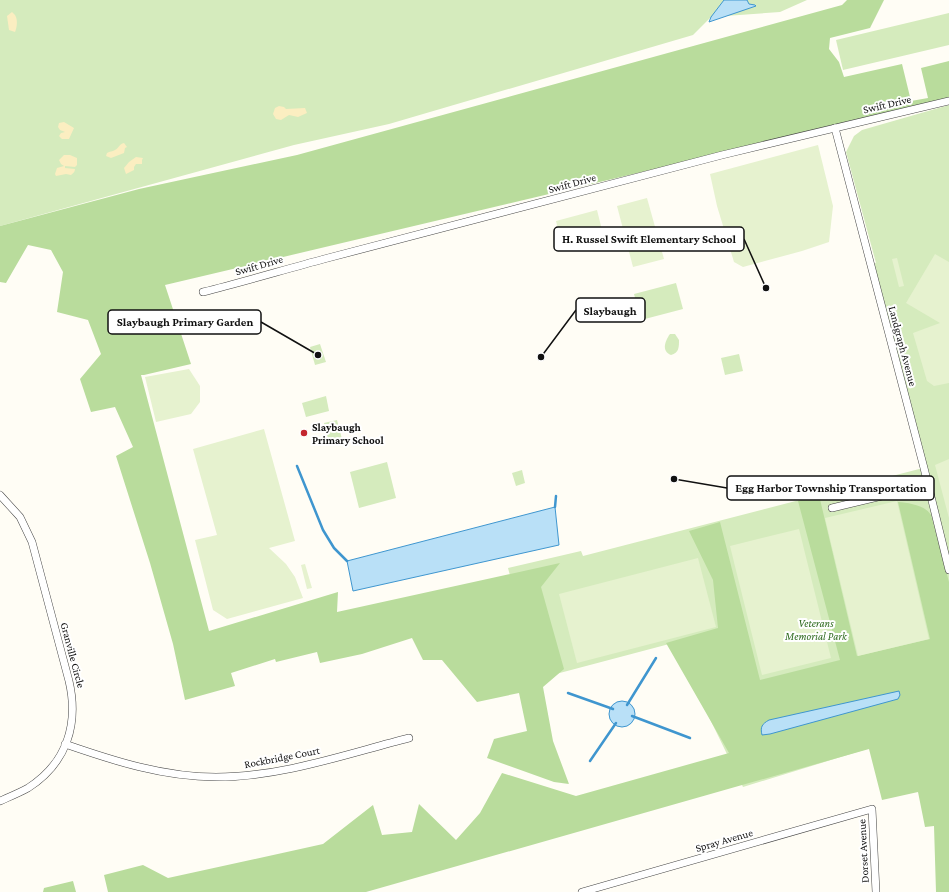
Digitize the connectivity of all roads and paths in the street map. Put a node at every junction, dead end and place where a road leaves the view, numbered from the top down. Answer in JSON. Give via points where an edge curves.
{"nodes":[{"id":1,"x":949,"y":101,"type":"edge"},
{"id":2,"x":835,"y":128,"type":"junction"},
{"id":3,"x":202,"y":292,"type":"dead end"},
{"id":4,"x":928,"y":485,"type":"junction"},
{"id":5,"x":0,"y":494,"type":"edge"},
{"id":6,"x":832,"y":508,"type":"dead end"},
{"id":7,"x":949,"y":570,"type":"edge"},
{"id":8,"x":409,"y":738,"type":"dead end"},
{"id":9,"x":65,"y":744,"type":"junction"},
{"id":10,"x":0,"y":801,"type":"edge"},
{"id":11,"x":872,"y":809,"type":"joint"},
{"id":12,"x":582,"y":892,"type":"edge"},
{"id":13,"x":876,"y":892,"type":"edge"}],
"edges":[{"from":1,"to":2,"type":"street","name":"Swift Drive"},
{"from":2,"to":3,"type":"street","name":"Swift Drive","via":[[722,155]]},
{"from":2,"to":4,"type":"street","name":"Landgraph Avenue"},
{"from":4,"to":6,"type":"street"},
{"from":4,"to":7,"type":"street","name":"Landgraph Avenue"},
{"from":5,"to":9,"type":"street","name":"Granville Circle","via":[[20,517],[32,542],[69,680],[73,709],[72,723]]},
{"from":8,"to":9,"type":"street","name":"Rockbridge Court","via":[[292,768],[251,775],[221,776],[194,776],[157,771],[111,760]]},
{"from":9,"to":10,"type":"street","name":"Granville Circle","via":[[55,762],[40,778],[28,788]]},
{"from":11,"to":12,"type":"street","name":"Spray Avenue"},
{"from":11,"to":13,"type":"street","name":"Dorset Avenue"}]}
